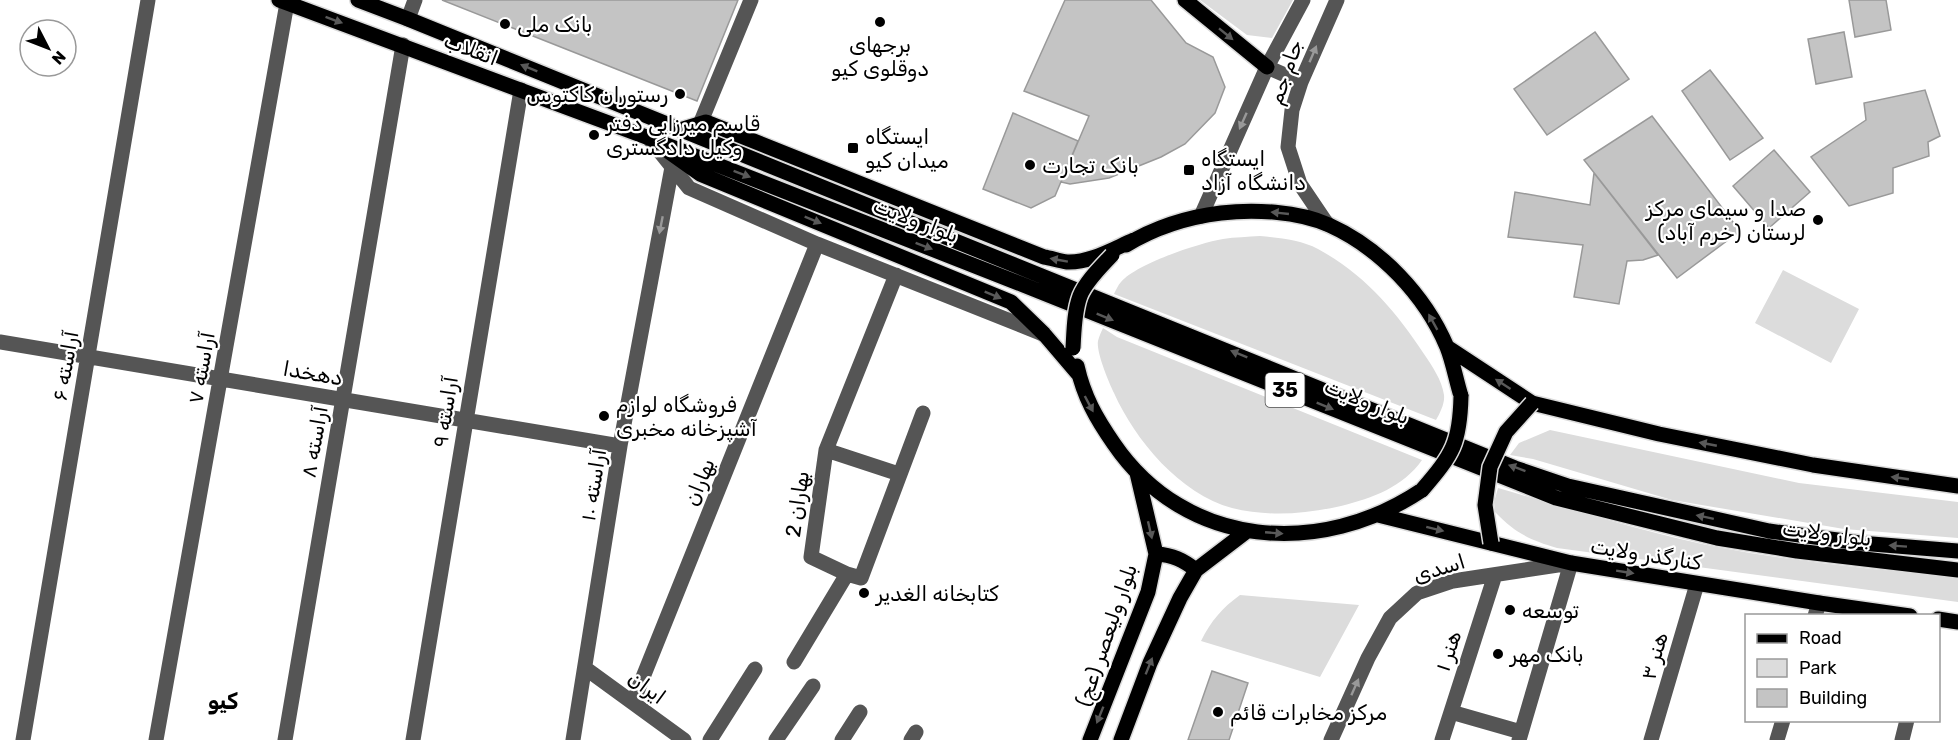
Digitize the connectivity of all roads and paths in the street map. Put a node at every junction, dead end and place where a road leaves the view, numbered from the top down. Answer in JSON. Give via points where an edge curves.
{"nodes":[{"id":1,"x":148,"y":0,"type":"edge"},
{"id":2,"x":358,"y":0,"type":"edge"},
{"id":3,"x":415,"y":0,"type":"edge"},
{"id":4,"x":752,"y":0,"type":"edge"},
{"id":5,"x":1185,"y":0,"type":"edge"},
{"id":6,"x":1303,"y":0,"type":"edge"},
{"id":7,"x":1338,"y":0,"type":"edge"},
{"id":8,"x":283,"y":2,"type":"edge"},
{"id":9,"x":408,"y":19,"type":"junction"},
{"id":10,"x":403,"y":45,"type":"junction"},
{"id":11,"x":1267,"y":67,"type":"junction"},
{"id":12,"x":1301,"y":82,"type":"junction"},
{"id":13,"x":521,"y":90,"type":"junction"},
{"id":14,"x":700,"y":124,"type":"junction"},
{"id":15,"x":680,"y":130,"type":"junction"},
{"id":16,"x":649,"y":138,"type":"junction"},
{"id":17,"x":672,"y":167,"type":"junction"},
{"id":18,"x":1201,"y":216,"type":"junction"},
{"id":19,"x":1328,"y":224,"type":"junction"},
{"id":20,"x":1134,"y":240,"type":"junction"},
{"id":21,"x":817,"y":244,"type":"junction"},
{"id":22,"x":896,"y":275,"type":"junction"},
{"id":23,"x":1044,"y":334,"type":"junction"},
{"id":24,"x":0,"y":342,"type":"edge"},
{"id":25,"x":1447,"y":347,"type":"junction"},
{"id":26,"x":88,"y":356,"type":"junction"},
{"id":27,"x":1079,"y":375,"type":"junction"},
{"id":28,"x":220,"y":379,"type":"junction"},
{"id":29,"x":342,"y":399,"type":"junction"},
{"id":30,"x":1533,"y":403,"type":"junction"},
{"id":31,"x":923,"y":413,"type":"dead end"},
{"id":32,"x":465,"y":420,"type":"junction"},
{"id":33,"x":620,"y":446,"type":"junction"},
{"id":34,"x":826,"y":450,"type":"junction"},
{"id":35,"x":1137,"y":473,"type":"junction"},
{"id":36,"x":899,"y":474,"type":"junction"},
{"id":37,"x":1958,"y":486,"type":"edge"},
{"id":38,"x":1378,"y":515,"type":"junction"},
{"id":39,"x":1247,"y":531,"type":"junction"},
{"id":40,"x":1491,"y":543,"type":"junction"},
{"id":41,"x":1958,"y":551,"type":"edge"},
{"id":42,"x":1156,"y":554,"type":"junction"},
{"id":43,"x":1571,"y":563,"type":"junction"},
{"id":44,"x":1196,"y":570,"type":"junction"},
{"id":45,"x":1958,"y":570,"type":"edge"},
{"id":46,"x":847,"y":574,"type":"junction"},
{"id":47,"x":1495,"y":575,"type":"junction"},
{"id":48,"x":1697,"y":584,"type":"junction"},
{"id":49,"x":1817,"y":609,"type":"edge"},
{"id":50,"x":1894,"y":614,"type":"edge"},
{"id":51,"x":1940,"y":619,"type":"edge"},
{"id":52,"x":1958,"y":622,"type":"edge"},
{"id":53,"x":794,"y":662,"type":"dead end"},
{"id":54,"x":585,"y":668,"type":"junction"},
{"id":55,"x":755,"y":669,"type":"dead end"},
{"id":56,"x":813,"y":686,"type":"dead end"},
{"id":57,"x":633,"y":702,"type":"junction"},
{"id":58,"x":860,"y":712,"type":"dead end"},
{"id":59,"x":1451,"y":712,"type":"junction"},
{"id":60,"x":1782,"y":722,"type":"edge"},
{"id":61,"x":1906,"y":722,"type":"edge"},
{"id":62,"x":1520,"y":736,"type":"edge"},
{"id":63,"x":23,"y":740,"type":"edge"},
{"id":64,"x":156,"y":740,"type":"edge"},
{"id":65,"x":285,"y":740,"type":"edge"},
{"id":66,"x":413,"y":740,"type":"edge"},
{"id":67,"x":573,"y":740,"type":"edge"},
{"id":68,"x":684,"y":740,"type":"edge"},
{"id":69,"x":710,"y":740,"type":"edge"},
{"id":70,"x":776,"y":740,"type":"edge"},
{"id":71,"x":842,"y":740,"type":"edge"},
{"id":72,"x":1090,"y":740,"type":"edge"},
{"id":73,"x":1121,"y":740,"type":"edge"},
{"id":74,"x":1331,"y":740,"type":"edge"},
{"id":75,"x":1442,"y":740,"type":"edge"},
{"id":76,"x":1651,"y":740,"type":"edge"},
{"id":77,"x":1777,"y":740,"type":"edge"},
{"id":78,"x":1902,"y":740,"type":"edge"}],
"edges":[{"from":1,"to":26,"type":"street","name":"آراسته ۶"},
{"from":2,"to":9,"type":"main road","name":"انقلاب","number":"35"},
{"from":3,"to":9,"type":"street"},
{"from":4,"to":14,"type":"street"},
{"from":5,"to":11,"type":"main road","one_way":true},
{"from":6,"to":11,"type":"street","name":"جام جم"},
{"from":12,"to":7,"type":"street","name":"جام جم","one_way":true},
{"from":8,"to":10,"type":"main road","name":"انقلاب","number":"35","one_way":true},
{"from":8,"to":28,"type":"street","name":"آراسته ۷"},
{"from":15,"to":9,"type":"main road","name":"انقلاب","number":"35","one_way":true},
{"from":10,"to":13,"type":"main road","name":"انقلاب","number":"35"},
{"from":10,"to":29,"type":"street","name":"آراسته ۸"},
{"from":11,"to":12,"type":"street"},
{"from":11,"to":18,"type":"street","name":"جام جم","one_way":true},
{"from":12,"to":19,"type":"street","name":"جام جم","via":[[1292,110],[1288,147],[1300,184]]},
{"from":13,"to":16,"type":"main road","name":"انقلاب","number":"35"},
{"from":13,"to":32,"type":"street","name":"آراسته ۹"},
{"from":14,"to":15,"type":"main road"},
{"from":20,"to":14,"type":"main road","one_way":true,"via":[[1079,261],[1044,257],[706,122]]},
{"from":41,"to":15,"type":"main road","name":"بلوار ولایت","number":"35","one_way":true,"via":[[1769,531],[1568,486],[1515,468]]},
{"from":16,"to":17,"type":"street"},
{"from":16,"to":23,"type":"main road","one_way":true,"via":[[700,174],[1011,302]]},
{"from":16,"to":45,"type":"main road","name":"بلوار ولایت","number":"35","one_way":true,"via":[[1556,498],[1717,538]]},
{"from":17,"to":21,"type":"street","via":[[689,188]]},
{"from":17,"to":33,"type":"street","name":"آراسته ۱۰","one_way":true},
{"from":19,"to":18,"type":"main road","one_way":true,"via":[[1287,213],[1245,210]]},
{"from":18,"to":20,"type":"main road"},
{"from":25,"to":19,"type":"main road","one_way":true,"via":[[1424,306],[1396,271],[1364,245]]},
{"from":20,"to":27,"type":"main road","bridge":true,"via":[[1112,255],[1080,296],[1073,348]]},
{"from":21,"to":22,"type":"street"},
{"from":21,"to":57,"type":"street","name":"بهاران"},
{"from":22,"to":23,"type":"street"},
{"from":22,"to":34,"type":"street","name":"بهاران 2"},
{"from":23,"to":27,"type":"main road"},
{"from":24,"to":26,"type":"street","name":"دهخدا"},
{"from":30,"to":25,"type":"main road","one_way":true},
{"from":25,"to":38,"type":"main road","bridge":true,"via":[[1461,396],[1454,448],[1422,490]]},
{"from":26,"to":28,"type":"street","name":"دهخدا"},
{"from":26,"to":63,"type":"street","name":"آراسته ۶"},
{"from":27,"to":35,"type":"main road","one_way":true,"via":[[1093,411]]},
{"from":28,"to":29,"type":"street","name":"دهخدا"},
{"from":28,"to":64,"type":"street","name":"آراسته ۷"},
{"from":29,"to":32,"type":"street","name":"دهخدا"},
{"from":29,"to":65,"type":"street","name":"آراسته ۸"},
{"from":37,"to":30,"type":"main road","one_way":true,"via":[[1813,465],[1659,434]]},
{"from":30,"to":40,"type":"main road","bridge":true,"via":[[1506,432],[1490,467],[1485,505]]},
{"from":31,"to":36,"type":"street"},
{"from":32,"to":33,"type":"street","name":"دهخدا"},
{"from":32,"to":66,"type":"street","name":"آراسته ۹"},
{"from":33,"to":54,"type":"street","name":"آراسته ۱۰"},
{"from":34,"to":36,"type":"street"},
{"from":34,"to":46,"type":"street","name":"بهاران 2","via":[[811,557]]},
{"from":35,"to":39,"type":"main road","via":[[1188,511]]},
{"from":35,"to":42,"type":"main road","name":"بلوار ولیعصر (عج)","one_way":true},
{"from":36,"to":46,"type":"street","via":[[861,578]]},
{"from":39,"to":38,"type":"main road","one_way":true,"via":[[1289,535],[1333,529]]},
{"from":38,"to":40,"type":"main road","name":"کنارگذر ولایت","one_way":true},
{"from":39,"to":44,"type":"main road"},
{"from":40,"to":43,"type":"main road","name":"کنارگذر ولایت"},
{"from":42,"to":44,"type":"main road","via":[[1170,555]]},
{"from":42,"to":72,"type":"main road","name":"بلوار ولیعصر (عج)","one_way":true,"via":[[1148,592]]},
{"from":43,"to":47,"type":"street","name":"اسدی"},
{"from":43,"to":48,"type":"main road","name":"کنارگذر ولایت","one_way":true},
{"from":43,"to":62,"type":"street"},
{"from":73,"to":44,"type":"main road","one_way":true,"via":[[1150,663]]},
{"from":46,"to":53,"type":"street"},
{"from":47,"to":59,"type":"street","name":"هنر ۱"},
{"from":74,"to":47,"type":"street","name":"اسدی","one_way":true,"via":[[1390,618],[1417,593],[1453,581]]},
{"from":48,"to":49,"type":"main road","name":"کنارگذر ولایت"},
{"from":48,"to":76,"type":"street","name":"هنر ۳"},
{"from":49,"to":50,"type":"main road","name":"کنارگذر ولایت"},
{"from":51,"to":52,"type":"main road"},
{"from":54,"to":57,"type":"street","name":"ایران"},
{"from":54,"to":67,"type":"street","name":"آراسته ۱۰"},
{"from":55,"to":69,"type":"street"},
{"from":56,"to":70,"type":"street"},
{"from":57,"to":68,"type":"street","name":"ایران"},
{"from":58,"to":71,"type":"street"},
{"from":59,"to":62,"type":"street"},
{"from":59,"to":75,"type":"street","name":"هنر ۱"},
{"from":60,"to":77,"type":"street"},
{"from":61,"to":78,"type":"street"}]}
